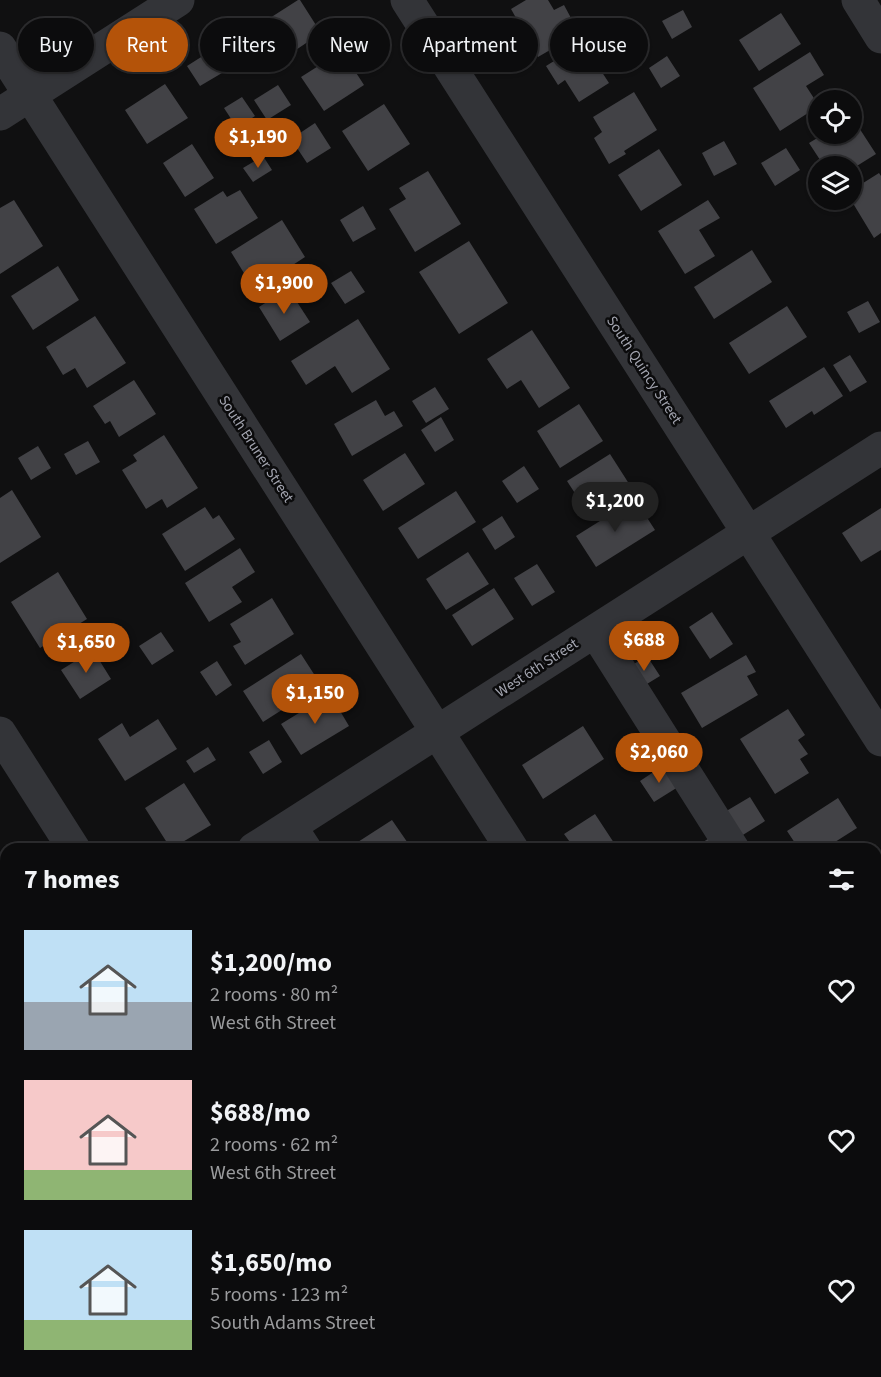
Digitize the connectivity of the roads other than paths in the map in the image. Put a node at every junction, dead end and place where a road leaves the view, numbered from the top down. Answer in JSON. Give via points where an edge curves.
{"nodes":[{"id":1,"x":178,"y":0,"type":"edge"},
{"id":2,"x":407,"y":0,"type":"edge"},
{"id":3,"x":858,"y":0,"type":"edge"},
{"id":4,"x":881,"y":37,"type":"edge"},
{"id":5,"x":0,"y":48,"type":"edge"},
{"id":6,"x":30,"y":95,"type":"junction"},
{"id":7,"x":0,"y":114,"type":"edge"},
{"id":8,"x":881,"y":448,"type":"edge"},
{"id":9,"x":748,"y":533,"type":"junction"},
{"id":10,"x":595,"y":631,"type":"junction"},
{"id":11,"x":438,"y":732,"type":"junction"},
{"id":12,"x":0,"y":733,"type":"edge"},
{"id":13,"x":881,"y":740,"type":"edge"},
{"id":14,"x":298,"y":838,"type":"edge"},
{"id":15,"x":70,"y":843,"type":"edge"},
{"id":16,"x":278,"y":843,"type":"edge"},
{"id":17,"x":508,"y":843,"type":"edge"},
{"id":18,"x":729,"y":843,"type":"edge"}],
"edges":[{"from":1,"to":6,"type":"street"},
{"from":2,"to":9,"type":"street","name":"South Quincy Street"},
{"from":3,"to":4,"type":"street"},
{"from":5,"to":6,"type":"street","name":"South Bruner Street"},
{"from":6,"to":7,"type":"street"},
{"from":6,"to":11,"type":"street","name":"South Bruner Street"},
{"from":8,"to":9,"type":"street","name":"West 6th Street"},
{"from":9,"to":10,"type":"street","name":"West 6th Street"},
{"from":9,"to":13,"type":"street","name":"South Quincy Street"},
{"from":10,"to":11,"type":"street","name":"West 6th Street"},
{"from":10,"to":18,"type":"street"},
{"from":11,"to":14,"type":"street","name":"West 6th Street"},
{"from":11,"to":17,"type":"street","name":"South Bruner Street"},
{"from":12,"to":15,"type":"street"},
{"from":14,"to":16,"type":"street","name":"West 6th Street"}]}
